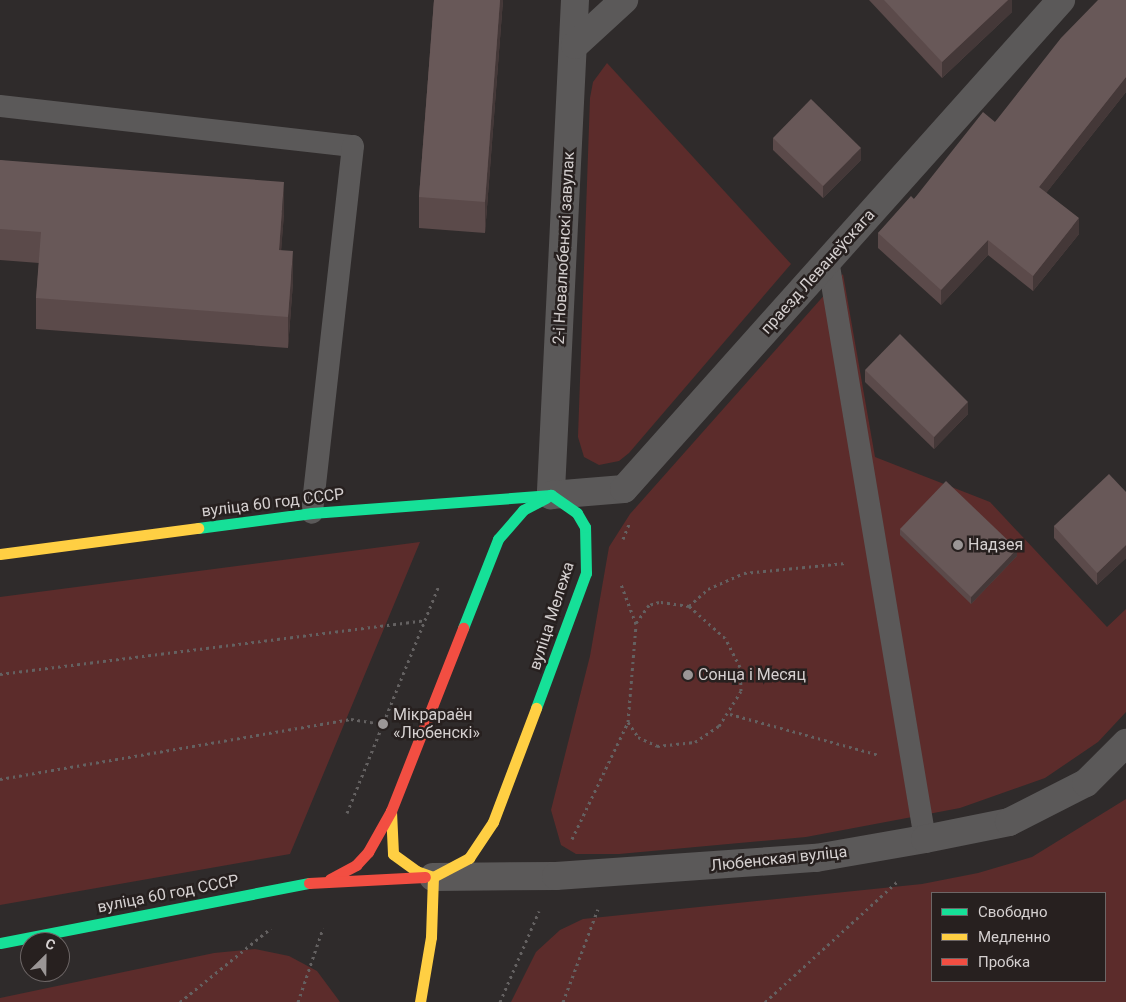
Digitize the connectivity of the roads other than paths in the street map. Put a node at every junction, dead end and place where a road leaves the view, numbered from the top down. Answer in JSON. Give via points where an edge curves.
{"nodes":[{"id":1,"x":575,"y":0,"type":"edge"},
{"id":2,"x":624,"y":0,"type":"edge"},
{"id":3,"x":1061,"y":0,"type":"edge"},
{"id":4,"x":575,"y":45,"type":"junction"},
{"id":5,"x":0,"y":106,"type":"edge"},
{"id":6,"x":828,"y":260,"type":"junction"},
{"id":7,"x":551,"y":496,"type":"junction"},
{"id":8,"x":312,"y":513,"type":"junction"},
{"id":9,"x":0,"y":554,"type":"edge"},
{"id":10,"x":1126,"y":743,"type":"edge"},
{"id":11,"x":391,"y":811,"type":"junction"},
{"id":12,"x":925,"y":839,"type":"junction"},
{"id":13,"x":433,"y":877,"type":"junction"},
{"id":14,"x":330,"y":879,"type":"junction"},
{"id":15,"x":0,"y":943,"type":"edge"},
{"id":16,"x":420,"y":1002,"type":"edge"}],
"edges":[{"from":1,"to":4,"type":"street","name":"2-і Новалюбенскі завулак"},
{"from":2,"to":4,"type":"street"},
{"from":3,"to":6,"type":"street","name":"праезд Леванеўскага"},
{"from":4,"to":7,"type":"street","name":"2-і Новалюбенскі завулак"},
{"from":5,"to":8,"type":"lane","via":[[353,146]]},
{"from":6,"to":7,"type":"street","name":"праезд Леванеўскага","via":[[624,489]]},
{"from":6,"to":12,"type":"lane"},
{"from":7,"to":8,"type":"main road","name":"вуліца 60 год СССР"},
{"from":7,"to":11,"type":"main road","via":[[523,510],[498,539]]},
{"from":7,"to":13,"type":"main road","name":"вуліца Мележа","via":[[577,513],[585,528],[589,548],[581,591],[493,822],[469,858]]},
{"from":8,"to":9,"type":"main road","name":"вуліца 60 год СССР"},
{"from":10,"to":12,"type":"street","name":"Любенская вуліца","via":[[1086,783],[1009,822]]},
{"from":11,"to":13,"type":"main road","via":[[393,854],[416,871]]},
{"from":11,"to":14,"type":"main road","via":[[368,852],[350,870]]},
{"from":12,"to":13,"type":"street","name":"Любенская вуліца","via":[[816,858],[556,876]]},
{"from":13,"to":14,"type":"main road","name":"вуліца 60 год СССР"},
{"from":13,"to":16,"type":"main road","via":[[431,936]]},
{"from":14,"to":15,"type":"main road","name":"вуліца 60 год СССР"}]}
